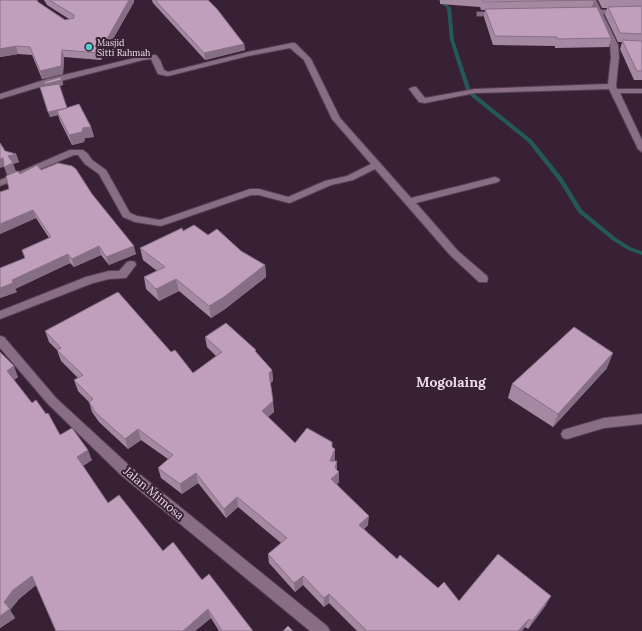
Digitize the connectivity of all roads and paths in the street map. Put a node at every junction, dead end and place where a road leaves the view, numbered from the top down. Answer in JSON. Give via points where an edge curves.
{"nodes":[{"id":1,"x":593,"y":0,"type":"edge"},
{"id":2,"x":642,"y":11,"type":"edge"},
{"id":3,"x":574,"y":12,"type":"edge"},
{"id":4,"x":598,"y":12,"type":"junction"},
{"id":5,"x":480,"y":14,"type":"dead end"},
{"id":6,"x":504,"y":14,"type":"edge"},
{"id":7,"x":613,"y":88,"type":"junction"},
{"id":8,"x":413,"y":89,"type":"dead end"},
{"id":9,"x":642,"y":91,"type":"edge"},
{"id":10,"x":0,"y":97,"type":"edge"},
{"id":11,"x":642,"y":149,"type":"edge"},
{"id":12,"x":377,"y":165,"type":"junction"},
{"id":13,"x":495,"y":180,"type":"dead end"},
{"id":14,"x":0,"y":182,"type":"edge"},
{"id":15,"x":409,"y":202,"type":"junction"},
{"id":16,"x":131,"y":264,"type":"dead end"},
{"id":17,"x":483,"y":279,"type":"dead end"},
{"id":18,"x":0,"y":315,"type":"edge"},
{"id":19,"x":0,"y":340,"type":"edge"},
{"id":20,"x":642,"y":419,"type":"edge"},
{"id":21,"x":567,"y":434,"type":"dead end"},
{"id":22,"x":322,"y":631,"type":"edge"}],
"edges":[{"from":1,"to":4,"type":"street"},
{"from":2,"to":4,"type":"street"},
{"from":3,"to":4,"type":"street"},
{"from":4,"to":7,"type":"street","via":[[617,45]]},
{"from":5,"to":6,"type":"street"},
{"from":7,"to":8,"type":"street","via":[[475,91],[431,101],[422,100]]},
{"from":7,"to":9,"type":"street"},
{"from":7,"to":11,"type":"street"},
{"from":10,"to":12,"type":"street","via":[[50,81],[143,58],[153,57],[161,72],[168,74],[292,45],[307,59],[336,119]]},
{"from":12,"to":14,"type":"street","via":[[350,178],[328,183],[289,200],[250,192],[161,223],[126,215],[103,172],[88,162],[80,152],[72,152]]},
{"from":12,"to":15,"type":"street"},
{"from":13,"to":15,"type":"street"},
{"from":15,"to":17,"type":"street","via":[[454,253]]},
{"from":16,"to":18,"type":"street","via":[[122,275],[109,275],[90,280]]},
{"from":19,"to":22,"type":"street","name":"Jalan Mimosa","via":[[52,401],[127,472]]},
{"from":20,"to":21,"type":"street","via":[[604,423]]}]}
